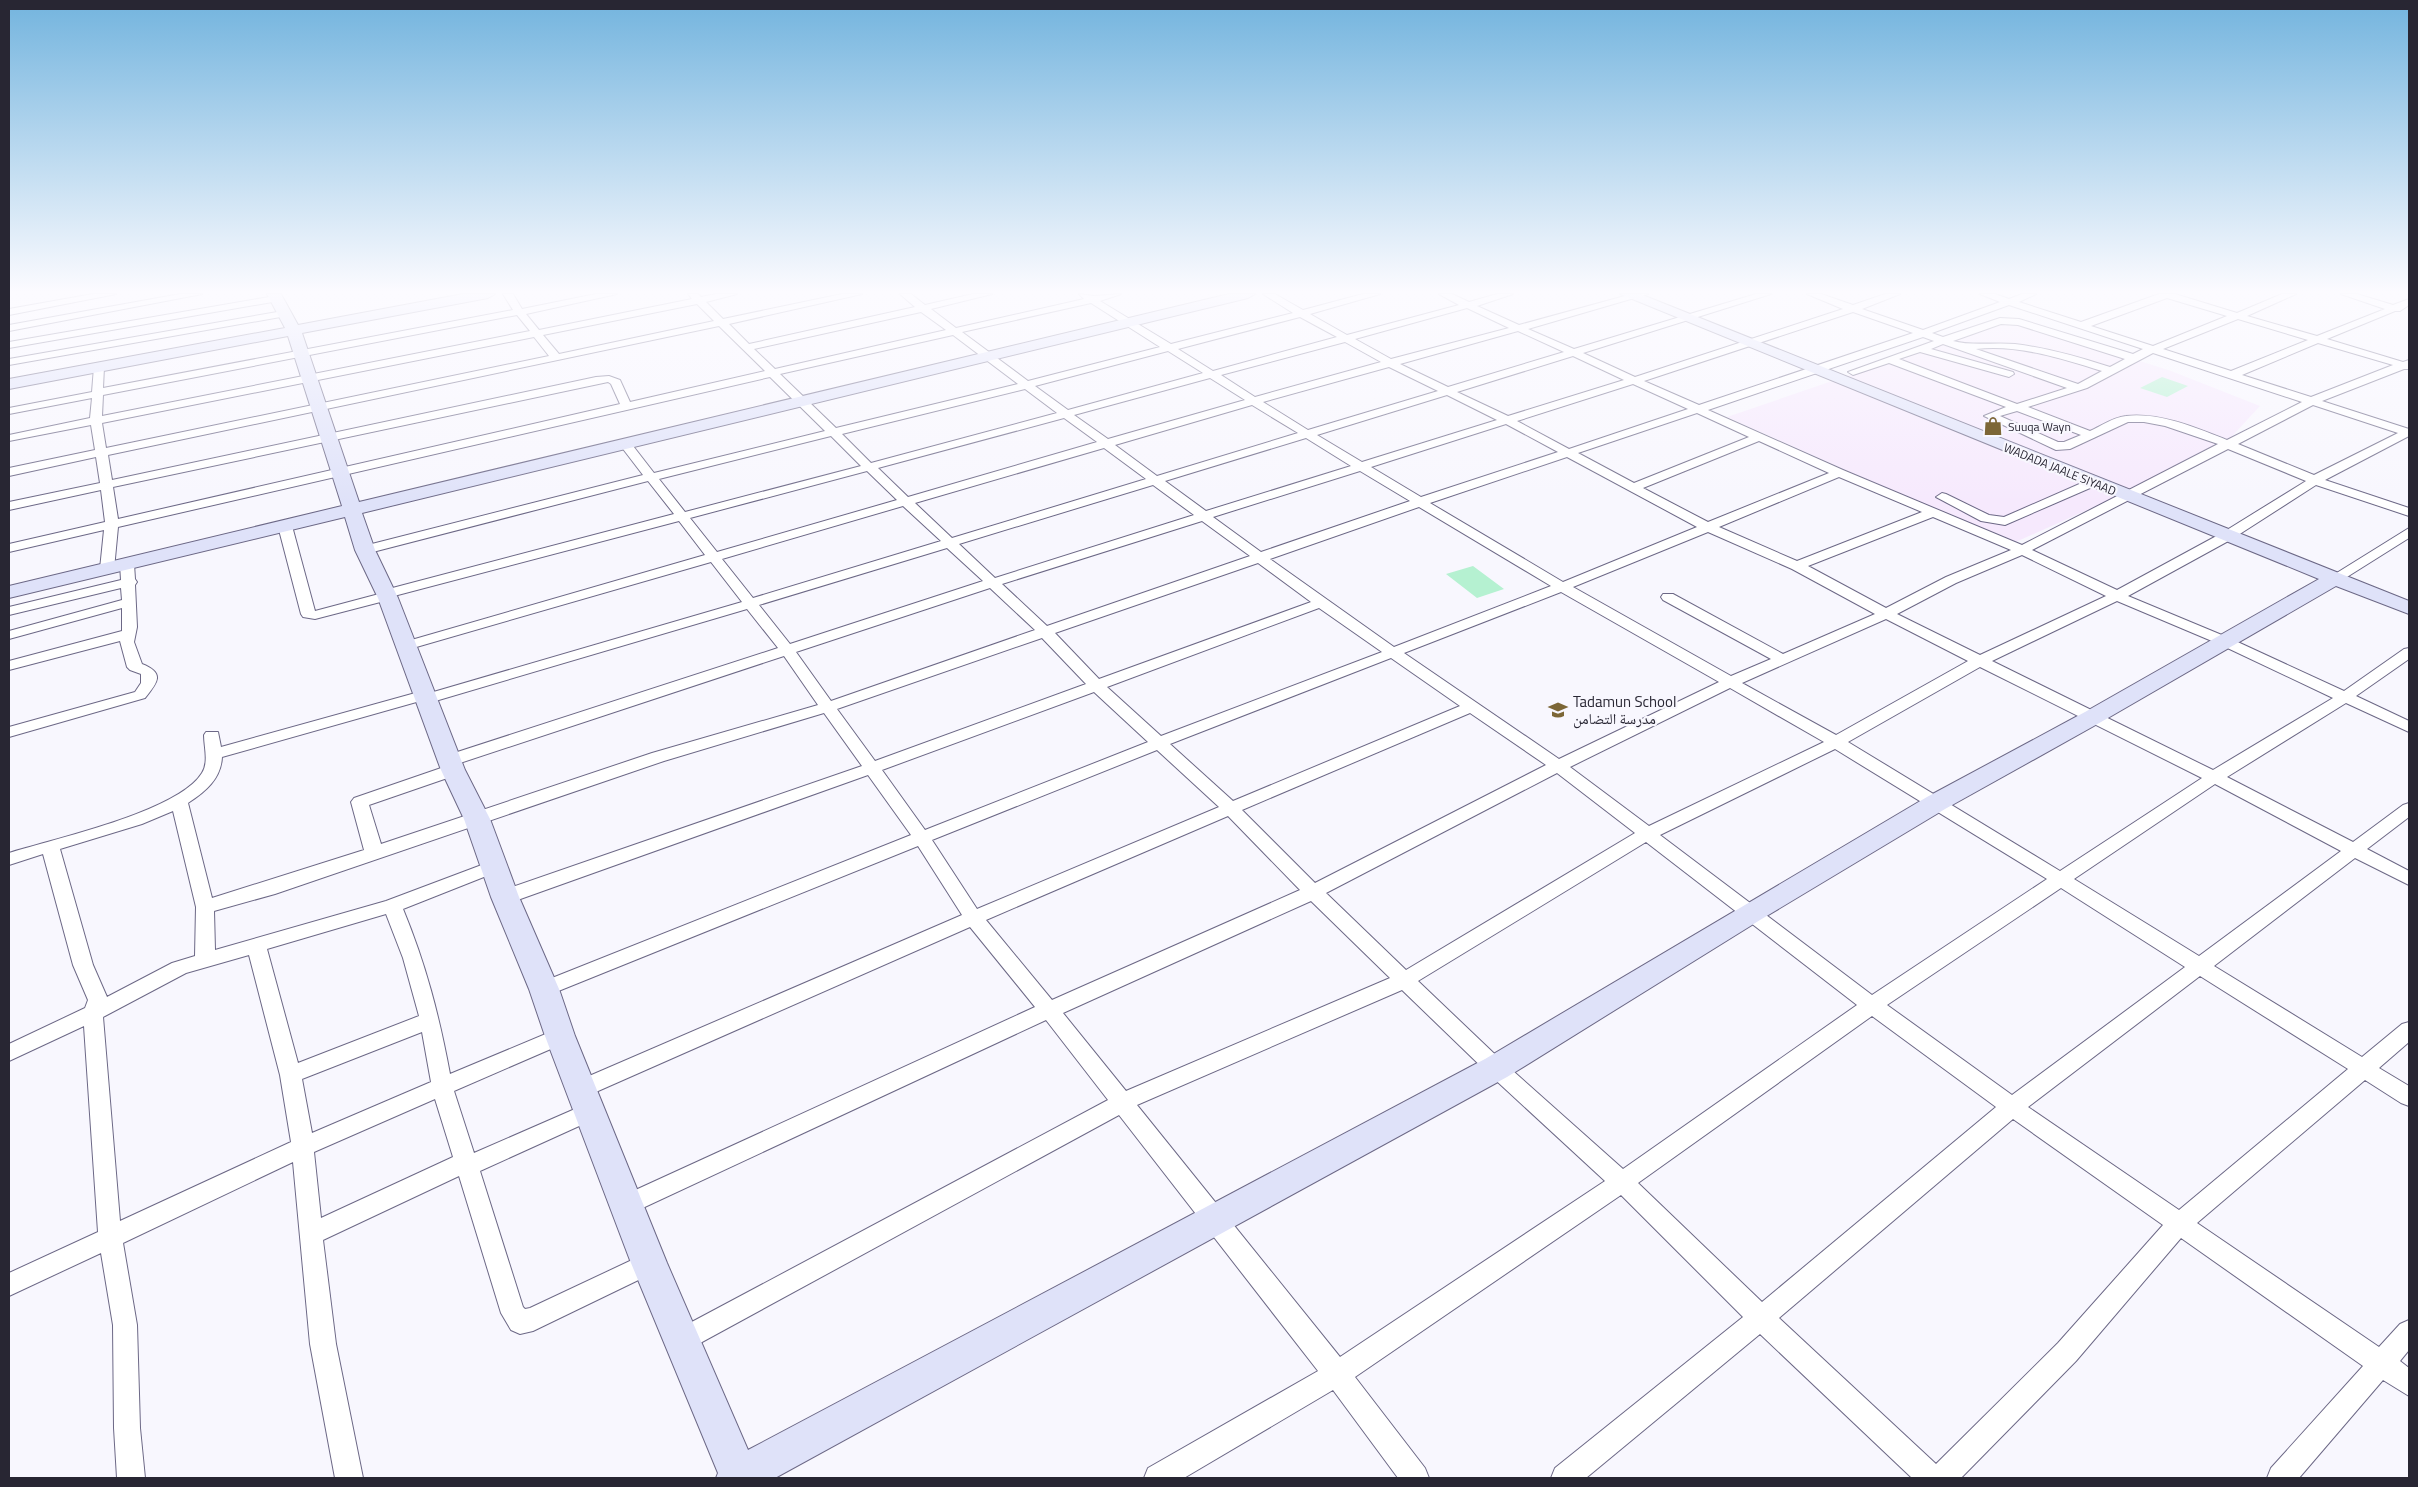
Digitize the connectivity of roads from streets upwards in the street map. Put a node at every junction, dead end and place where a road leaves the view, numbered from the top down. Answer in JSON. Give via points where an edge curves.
{"nodes":[{"id":1,"x":120,"y":363,"type":"edge"},
{"id":2,"x":187,"y":363,"type":"edge"},
{"id":3,"x":215,"y":363,"type":"edge"},
{"id":4,"x":303,"y":363,"type":"edge"},
{"id":5,"x":525,"y":363,"type":"edge"},
{"id":6,"x":763,"y":363,"type":"edge"},
{"id":7,"x":813,"y":363,"type":"edge"},
{"id":8,"x":957,"y":363,"type":"edge"},
{"id":9,"x":997,"y":363,"type":"edge"},
{"id":10,"x":1108,"y":363,"type":"edge"},
{"id":11,"x":1196,"y":363,"type":"edge"},
{"id":12,"x":1250,"y":363,"type":"edge"},
{"id":13,"x":1539,"y":363,"type":"edge"},
{"id":14,"x":1598,"y":363,"type":"edge"},
{"id":15,"x":1685,"y":363,"type":"edge"},
{"id":16,"x":1797,"y":363,"type":"edge"},
{"id":17,"x":1833,"y":363,"type":"edge"},
{"id":18,"x":1880,"y":363,"type":"edge"},
{"id":19,"x":1900,"y":363,"type":"edge"},
{"id":20,"x":1970,"y":363,"type":"edge"},
{"id":21,"x":2007,"y":363,"type":"edge"},
{"id":22,"x":2084,"y":363,"type":"edge"},
{"id":23,"x":2123,"y":363,"type":"edge"},
{"id":24,"x":2196,"y":363,"type":"edge"},
{"id":25,"x":2261,"y":363,"type":"edge"},
{"id":26,"x":1392,"y":364,"type":"joint"},
{"id":27,"x":2408,"y":365,"type":"edge"},
{"id":28,"x":99,"y":367,"type":"junction"},
{"id":29,"x":1814,"y":370,"type":"junction"},
{"id":30,"x":2110,"y":370,"type":"junction"},
{"id":31,"x":1853,"y":372,"type":"dead end"},
{"id":32,"x":773,"y":373,"type":"junction"},
{"id":33,"x":1212,"y":374,"type":"junction"},
{"id":34,"x":2232,"y":375,"type":"junction"},
{"id":35,"x":1633,"y":379,"type":"junction"},
{"id":36,"x":9,"y":384,"type":"edge"},
{"id":37,"x":1026,"y":385,"type":"junction"},
{"id":38,"x":2078,"y":388,"type":"junction"},
{"id":39,"x":1446,"y":391,"type":"junction"},
{"id":40,"x":2066,"y":392,"type":"junction"},
{"id":41,"x":97,"y":394,"type":"junction"},
{"id":42,"x":1255,"y":400,"type":"junction"},
{"id":43,"x":2312,"y":401,"type":"junction"},
{"id":44,"x":802,"y":402,"type":"junction"},
{"id":45,"x":319,"y":406,"type":"junction"},
{"id":46,"x":628,"y":407,"type":"junction"},
{"id":47,"x":2018,"y":408,"type":"junction"},
{"id":48,"x":1699,"y":410,"type":"junction"},
{"id":49,"x":9,"y":411,"type":"edge"},
{"id":50,"x":1065,"y":412,"type":"junction"},
{"id":51,"x":96,"y":420,"type":"junction"},
{"id":52,"x":1506,"y":420,"type":"junction"},
{"id":53,"x":834,"y":432,"type":"junction"},
{"id":54,"x":2409,"y":432,"type":"edge"},
{"id":55,"x":1307,"y":434,"type":"junction"},
{"id":56,"x":2091,"y":435,"type":"junction"},
{"id":57,"x":328,"y":437,"type":"junction"},
{"id":58,"x":1759,"y":437,"type":"junction"},
{"id":59,"x":9,"y":438,"type":"edge"},
{"id":60,"x":1109,"y":444,"type":"junction"},
{"id":61,"x":2225,"y":444,"type":"junction"},
{"id":62,"x":626,"y":445,"type":"junction"},
{"id":63,"x":101,"y":452,"type":"junction"},
{"id":64,"x":1568,"y":453,"type":"junction"},
{"id":65,"x":1359,"y":466,"type":"junction"},
{"id":66,"x":869,"y":467,"type":"junction"},
{"id":67,"x":9,"y":472,"type":"edge"},
{"id":68,"x":342,"y":472,"type":"junction"},
{"id":69,"x":1839,"y":473,"type":"junction"},
{"id":70,"x":651,"y":477,"type":"junction"},
{"id":71,"x":2315,"y":480,"type":"junction"},
{"id":72,"x":1155,"y":481,"type":"junction"},
{"id":73,"x":2092,"y":482,"type":"junction"},
{"id":74,"x":106,"y":484,"type":"junction"},
{"id":75,"x":1634,"y":487,"type":"junction"},
{"id":76,"x":2128,"y":496,"type":"junction"},
{"id":77,"x":1942,"y":497,"type":"dead end"},
{"id":78,"x":908,"y":502,"type":"junction"},
{"id":79,"x":1420,"y":502,"type":"junction"},
{"id":80,"x":9,"y":506,"type":"edge"},
{"id":81,"x":352,"y":509,"type":"junction"},
{"id":82,"x":2409,"y":512,"type":"edge"},
{"id":83,"x":1932,"y":513,"type":"junction"},
{"id":84,"x":1202,"y":516,"type":"junction"},
{"id":85,"x":681,"y":517,"type":"junction"},
{"id":86,"x":112,"y":525,"type":"junction"},
{"id":87,"x":285,"y":526,"type":"junction"},
{"id":88,"x":1706,"y":526,"type":"junction"},
{"id":89,"x":2409,"y":532,"type":"edge"},
{"id":90,"x":2227,"y":536,"type":"junction"},
{"id":91,"x":950,"y":542,"type":"junction"},
{"id":92,"x":9,"y":548,"type":"edge"},
{"id":93,"x":365,"y":550,"type":"junction"},
{"id":94,"x":2022,"y":550,"type":"junction"},
{"id":95,"x":1259,"y":557,"type":"junction"},
{"id":96,"x":714,"y":558,"type":"junction"},
{"id":97,"x":1797,"y":566,"type":"junction"},
{"id":98,"x":107,"y":569,"type":"junction"},
{"id":99,"x":129,"y":573,"type":"junction"},
{"id":100,"x":2334,"y":578,"type":"junction"},
{"id":101,"x":992,"y":583,"type":"junction"},
{"id":102,"x":1562,"y":587,"type":"junction"},
{"id":103,"x":9,"y":592,"type":"edge"},
{"id":104,"x":387,"y":595,"type":"junction"},
{"id":105,"x":2117,"y":596,"type":"junction"},
{"id":106,"x":1668,"y":597,"type":"dead end"},
{"id":107,"x":129,"y":602,"type":"junction"},
{"id":108,"x":752,"y":603,"type":"junction"},
{"id":109,"x":1321,"y":603,"type":"junction"},
{"id":110,"x":2409,"y":608,"type":"edge"},
{"id":111,"x":9,"y":611,"type":"edge"},
{"id":112,"x":1886,"y":614,"type":"junction"},
{"id":113,"x":1045,"y":632,"type":"junction"},
{"id":114,"x":128,"y":634,"type":"junction"},
{"id":115,"x":9,"y":635,"type":"edge"},
{"id":116,"x":2224,"y":641,"type":"junction"},
{"id":117,"x":406,"y":646,"type":"junction"},
{"id":118,"x":786,"y":649,"type":"junction"},
{"id":119,"x":1391,"y":652,"type":"junction"},
{"id":120,"x":2409,"y":652,"type":"edge"},
{"id":121,"x":1783,"y":660,"type":"junction"},
{"id":122,"x":1981,"y":660,"type":"junction"},
{"id":123,"x":9,"y":666,"type":"edge"},
{"id":124,"x":1730,"y":683,"type":"junction"},
{"id":125,"x":1097,"y":686,"type":"junction"},
{"id":126,"x":425,"y":697,"type":"junction"},
{"id":127,"x":2345,"y":698,"type":"junction"},
{"id":128,"x":828,"y":707,"type":"junction"},
{"id":129,"x":1470,"y":707,"type":"junction"},
{"id":130,"x":2093,"y":717,"type":"junction"},
{"id":131,"x":2409,"y":727,"type":"edge"},
{"id":132,"x":9,"y":732,"type":"edge"},
{"id":133,"x":212,"y":735,"type":"dead end"},
{"id":134,"x":1836,"y":742,"type":"junction"},
{"id":135,"x":1159,"y":743,"type":"junction"},
{"id":136,"x":215,"y":754,"type":"junction"},
{"id":137,"x":452,"y":765,"type":"junction"},
{"id":138,"x":1558,"y":766,"type":"junction"},
{"id":139,"x":872,"y":768,"type":"junction"},
{"id":140,"x":2214,"y":777,"type":"junction"},
{"id":141,"x":179,"y":802,"type":"junction"},
{"id":142,"x":1936,"y":803,"type":"junction"},
{"id":143,"x":2409,"y":809,"type":"edge"},
{"id":144,"x":1231,"y":810,"type":"junction"},
{"id":145,"x":477,"y":819,"type":"junction"},
{"id":146,"x":1646,"y":834,"type":"junction"},
{"id":147,"x":922,"y":838,"type":"junction"},
{"id":148,"x":50,"y":846,"type":"junction"},
{"id":149,"x":2354,"y":850,"type":"junction"},
{"id":150,"x":374,"y":852,"type":"junction"},
{"id":151,"x":9,"y":859,"type":"edge"},
{"id":152,"x":493,"y":867,"type":"junction"},
{"id":153,"x":2062,"y":880,"type":"junction"},
{"id":154,"x":2409,"y":880,"type":"edge"},
{"id":155,"x":1313,"y":892,"type":"junction"},
{"id":156,"x":504,"y":897,"type":"junction"},
{"id":157,"x":392,"y":906,"type":"junction"},
{"id":158,"x":205,"y":908,"type":"junction"},
{"id":159,"x":1750,"y":913,"type":"junction"},
{"id":160,"x":973,"y":918,"type":"junction"},
{"id":161,"x":256,"y":944,"type":"junction"},
{"id":162,"x":205,"y":960,"type":"junction"},
{"id":163,"x":2201,"y":967,"type":"junction"},
{"id":164,"x":1405,"y":980,"type":"junction"},
{"id":165,"x":544,"y":989,"type":"junction"},
{"id":166,"x":1872,"y":1005,"type":"junction"},
{"id":167,"x":1049,"y":1010,"type":"junction"},
{"id":168,"x":93,"y":1013,"type":"junction"},
{"id":169,"x":430,"y":1020,"type":"junction"},
{"id":170,"x":2409,"y":1030,"type":"edge"},
{"id":171,"x":560,"y":1036,"type":"junction"},
{"id":172,"x":9,"y":1053,"type":"edge"},
{"id":173,"x":1496,"y":1068,"type":"junction"},
{"id":174,"x":2363,"y":1070,"type":"junction"},
{"id":175,"x":291,"y":1075,"type":"junction"},
{"id":176,"x":442,"y":1086,"type":"junction"},
{"id":177,"x":2409,"y":1097,"type":"edge"},
{"id":178,"x":586,"y":1100,"type":"junction"},
{"id":179,"x":1121,"y":1103,"type":"junction"},
{"id":180,"x":2012,"y":1107,"type":"junction"},
{"id":181,"x":303,"y":1147,"type":"junction"},
{"id":182,"x":468,"y":1163,"type":"junction"},
{"id":183,"x":1622,"y":1182,"type":"junction"},
{"id":184,"x":626,"y":1205,"type":"junction"},
{"id":185,"x":1215,"y":1221,"type":"junction"},
{"id":186,"x":2179,"y":1224,"type":"junction"},
{"id":187,"x":312,"y":1234,"type":"junction"},
{"id":188,"x":110,"y":1238,"type":"junction"},
{"id":189,"x":649,"y":1263,"type":"junction"},
{"id":190,"x":9,"y":1285,"type":"edge"},
{"id":191,"x":1761,"y":1318,"type":"junction"},
{"id":192,"x":2409,"y":1332,"type":"edge"},
{"id":193,"x":682,"y":1340,"type":"junction"},
{"id":194,"x":2380,"y":1363,"type":"junction"},
{"id":195,"x":1337,"y":1374,"type":"junction"},
{"id":196,"x":2409,"y":1383,"type":"edge"},
{"id":197,"x":131,"y":1478,"type":"edge"},
{"id":198,"x":349,"y":1478,"type":"edge"},
{"id":199,"x":738,"y":1478,"type":"edge"},
{"id":200,"x":1158,"y":1478,"type":"edge"},
{"id":201,"x":1415,"y":1478,"type":"edge"},
{"id":202,"x":1565,"y":1478,"type":"edge"},
{"id":203,"x":1931,"y":1478,"type":"edge"},
{"id":204,"x":1942,"y":1478,"type":"edge"},
{"id":205,"x":2281,"y":1478,"type":"edge"}],
"edges":[{"from":1,"to":28,"type":"street"},
{"from":2,"to":41,"type":"street"},
{"from":3,"to":51,"type":"street"},
{"from":4,"to":45,"type":"street"},
{"from":5,"to":45,"type":"street"},
{"from":6,"to":32,"type":"street"},
{"from":7,"to":32,"type":"street"},
{"from":8,"to":44,"type":"street"},
{"from":9,"to":37,"type":"street"},
{"from":10,"to":37,"type":"street"},
{"from":11,"to":33,"type":"street"},
{"from":12,"to":33,"type":"street"},
{"from":13,"to":39,"type":"street"},
{"from":14,"to":35,"type":"street"},
{"from":15,"to":35,"type":"street"},
{"from":16,"to":29,"type":"street","name":"WADADA JAALE SIYAAD"},
{"from":17,"to":29,"type":"street"},
{"from":18,"to":31,"type":"street"},
{"from":19,"to":47,"type":"street"},
{"from":20,"to":40,"type":"street"},
{"from":21,"to":38,"type":"street"},
{"from":22,"to":30,"type":"street"},
{"from":23,"to":30,"type":"street"},
{"from":24,"to":34,"type":"street"},
{"from":25,"to":34,"type":"street"},
{"from":26,"to":39,"type":"street"},
{"from":26,"to":42,"type":"street"},
{"from":27,"to":43,"type":"street"},
{"from":28,"to":36,"type":"street"},
{"from":28,"to":41,"type":"street"},
{"from":29,"to":48,"type":"street"},
{"from":29,"to":73,"type":"street","name":"WADADA JAALE SIYAAD"},
{"from":30,"to":38,"type":"street"},
{"from":32,"to":44,"type":"street"},
{"from":32,"to":46,"type":"street"},
{"from":33,"to":42,"type":"street"},
{"from":33,"to":50,"type":"street"},
{"from":34,"to":43,"type":"street"},
{"from":35,"to":48,"type":"street"},
{"from":35,"to":52,"type":"street"},
{"from":37,"to":50,"type":"street"},
{"from":37,"to":53,"type":"street"},
{"from":38,"to":40,"type":"street"},
{"from":39,"to":52,"type":"street"},
{"from":39,"to":55,"type":"street"},
{"from":40,"to":47,"type":"street"},
{"from":41,"to":49,"type":"street"},
{"from":41,"to":51,"type":"street"},
{"from":42,"to":55,"type":"street"},
{"from":42,"to":60,"type":"street"},
{"from":43,"to":54,"type":"street"},
{"from":43,"to":61,"type":"street"},
{"from":44,"to":53,"type":"street"},
{"from":44,"to":62,"type":"street"},
{"from":45,"to":57,"type":"street"},
{"from":45,"to":63,"type":"street"},
{"from":46,"to":57,"type":"street","via":[[616,382],[603,379]]},
{"from":46,"to":68,"type":"street"},
{"from":47,"to":56,"type":"street"},
{"from":47,"to":56,"type":"street","via":[[1990,416],[2056,446],[2066,446]]},
{"from":48,"to":58,"type":"street"},
{"from":48,"to":64,"type":"street"},
{"from":50,"to":60,"type":"street"},
{"from":50,"to":66,"type":"street"},
{"from":51,"to":59,"type":"street"},
{"from":51,"to":63,"type":"street"},
{"from":52,"to":64,"type":"street"},
{"from":52,"to":65,"type":"street"},
{"from":53,"to":66,"type":"street"},
{"from":53,"to":70,"type":"street"},
{"from":54,"to":71,"type":"street"},
{"from":55,"to":65,"type":"street"},
{"from":55,"to":72,"type":"street"},
{"from":56,"to":61,"type":"street","via":[[2136,418],[2180,427]]},
{"from":57,"to":68,"type":"street"},
{"from":57,"to":74,"type":"street"},
{"from":58,"to":69,"type":"street"},
{"from":58,"to":75,"type":"street"},
{"from":60,"to":72,"type":"street"},
{"from":60,"to":78,"type":"street"},
{"from":61,"to":71,"type":"street"},
{"from":61,"to":76,"type":"street"},
{"from":62,"to":70,"type":"street"},
{"from":62,"to":81,"type":"street"},
{"from":63,"to":67,"type":"street"},
{"from":63,"to":74,"type":"street"},
{"from":64,"to":75,"type":"street"},
{"from":64,"to":79,"type":"street"},
{"from":65,"to":79,"type":"street"},
{"from":65,"to":84,"type":"street"},
{"from":66,"to":78,"type":"street"},
{"from":66,"to":85,"type":"street"},
{"from":68,"to":81,"type":"street"},
{"from":68,"to":86,"type":"street"},
{"from":69,"to":83,"type":"street"},
{"from":69,"to":88,"type":"street"},
{"from":70,"to":85,"type":"street"},
{"from":70,"to":93,"type":"street"},
{"from":71,"to":82,"type":"street"},
{"from":71,"to":90,"type":"street"},
{"from":72,"to":84,"type":"street"},
{"from":72,"to":91,"type":"street"},
{"from":73,"to":76,"type":"street","name":"WADADA JAALE SIYAAD"},
{"from":73,"to":77,"type":"street","via":[[2006,521],[1986,518]]},
{"from":74,"to":80,"type":"street"},
{"from":74,"to":86,"type":"street","via":[[110,492]]},
{"from":75,"to":88,"type":"street"},
{"from":76,"to":90,"type":"street","name":"WADADA JAALE SIYAAD"},
{"from":76,"to":94,"type":"street"},
{"from":78,"to":91,"type":"street"},
{"from":78,"to":96,"type":"street"},
{"from":79,"to":95,"type":"street"},
{"from":79,"to":102,"type":"street"},
{"from":81,"to":87,"type":"street"},
{"from":81,"to":93,"type":"street"},
{"from":83,"to":94,"type":"street"},
{"from":83,"to":97,"type":"street"},
{"from":84,"to":95,"type":"street"},
{"from":84,"to":101,"type":"street"},
{"from":85,"to":96,"type":"street"},
{"from":85,"to":104,"type":"street"},
{"from":86,"to":92,"type":"street"},
{"from":86,"to":98,"type":"street"},
{"from":87,"to":99,"type":"street"},
{"from":87,"to":104,"type":"street","via":[[308,614],[315,615]]},
{"from":88,"to":97,"type":"street"},
{"from":88,"to":102,"type":"street"},
{"from":89,"to":100,"type":"street"},
{"from":90,"to":100,"type":"street","name":"WADADA JAALE SIYAAD"},
{"from":90,"to":105,"type":"street"},
{"from":91,"to":101,"type":"street"},
{"from":91,"to":108,"type":"street"},
{"from":93,"to":104,"type":"street"},
{"from":94,"to":105,"type":"street"},
{"from":94,"to":112,"type":"street","via":[[1951,580]]},
{"from":95,"to":109,"type":"street"},
{"from":95,"to":113,"type":"street"},
{"from":96,"to":108,"type":"street"},
{"from":96,"to":117,"type":"street"},
{"from":97,"to":112,"type":"street"},
{"from":98,"to":99,"type":"street"},
{"from":98,"to":103,"type":"street"},
{"from":99,"to":107,"type":"street"},
{"from":99,"to":111,"type":"street"},
{"from":100,"to":110,"type":"street","name":"WADADA JAALE SIYAAD"},
{"from":100,"to":116,"type":"street"},
{"from":101,"to":113,"type":"street"},
{"from":101,"to":118,"type":"street"},
{"from":102,"to":119,"type":"street"},
{"from":102,"to":124,"type":"street"},
{"from":104,"to":117,"type":"street"},
{"from":105,"to":116,"type":"street"},
{"from":105,"to":122,"type":"street"},
{"from":106,"to":121,"type":"street"},
{"from":107,"to":114,"type":"street"},
{"from":107,"to":115,"type":"street"},
{"from":108,"to":118,"type":"street"},
{"from":108,"to":126,"type":"street"},
{"from":109,"to":119,"type":"street"},
{"from":109,"to":125,"type":"street"},
{"from":112,"to":121,"type":"street"},
{"from":112,"to":122,"type":"street"},
{"from":113,"to":125,"type":"street"},
{"from":113,"to":128,"type":"street"},
{"from":114,"to":123,"type":"street"},
{"from":114,"to":132,"type":"street","via":[[127,642],[135,667],[150,672],[149,683],[140,695]]},
{"from":116,"to":127,"type":"street"},
{"from":116,"to":130,"type":"street"},
{"from":117,"to":126,"type":"street"},
{"from":118,"to":128,"type":"street"},
{"from":118,"to":137,"type":"street"},
{"from":119,"to":129,"type":"street"},
{"from":119,"to":135,"type":"street"},
{"from":120,"to":127,"type":"street"},
{"from":121,"to":124,"type":"street"},
{"from":122,"to":130,"type":"street"},
{"from":122,"to":134,"type":"street"},
{"from":124,"to":134,"type":"street"},
{"from":124,"to":138,"type":"street"},
{"from":125,"to":135,"type":"street"},
{"from":125,"to":139,"type":"street"},
{"from":126,"to":136,"type":"street"},
{"from":126,"to":137,"type":"street"},
{"from":127,"to":131,"type":"street"},
{"from":127,"to":140,"type":"street"},
{"from":128,"to":139,"type":"street"},
{"from":128,"to":145,"type":"street","via":[[658,757]]},
{"from":129,"to":138,"type":"street"},
{"from":129,"to":144,"type":"street"},
{"from":130,"to":140,"type":"street"},
{"from":130,"to":142,"type":"street"},
{"from":133,"to":136,"type":"street"},
{"from":134,"to":142,"type":"street"},
{"from":134,"to":146,"type":"street"},
{"from":135,"to":144,"type":"street"},
{"from":135,"to":147,"type":"street"},
{"from":136,"to":141,"type":"street","via":[[209,775]]},
{"from":137,"to":145,"type":"street"},
{"from":137,"to":150,"type":"street","via":[[360,802]]},
{"from":138,"to":146,"type":"street"},
{"from":138,"to":155,"type":"street"},
{"from":139,"to":147,"type":"street"},
{"from":139,"to":156,"type":"street"},
{"from":140,"to":149,"type":"street"},
{"from":140,"to":153,"type":"street"},
{"from":141,"to":148,"type":"street"},
{"from":141,"to":158,"type":"street"},
{"from":142,"to":153,"type":"street"},
{"from":142,"to":159,"type":"street"},
{"from":143,"to":149,"type":"street"},
{"from":144,"to":155,"type":"street"},
{"from":144,"to":160,"type":"street"},
{"from":145,"to":150,"type":"street"},
{"from":145,"to":152,"type":"street"},
{"from":146,"to":159,"type":"street"},
{"from":146,"to":164,"type":"street"},
{"from":147,"to":160,"type":"street"},
{"from":147,"to":165,"type":"street"},
{"from":148,"to":151,"type":"street"},
{"from":148,"to":168,"type":"street","via":[[83,965],[98,1000]]},
{"from":149,"to":154,"type":"street"},
{"from":149,"to":163,"type":"street"},
{"from":150,"to":158,"type":"street"},
{"from":152,"to":156,"type":"street"},
{"from":152,"to":157,"type":"street"},
{"from":153,"to":163,"type":"street"},
{"from":153,"to":166,"type":"street"},
{"from":155,"to":164,"type":"street"},
{"from":155,"to":167,"type":"street"},
{"from":156,"to":165,"type":"street"},
{"from":157,"to":161,"type":"street"},
{"from":157,"to":169,"type":"street","via":[[413,958]]},
{"from":158,"to":162,"type":"street"},
{"from":159,"to":166,"type":"street"},
{"from":159,"to":173,"type":"street"},
{"from":160,"to":167,"type":"street"},
{"from":160,"to":178,"type":"street"},
{"from":161,"to":162,"type":"street"},
{"from":161,"to":175,"type":"street"},
{"from":162,"to":168,"type":"street","via":[[179,968]]},
{"from":163,"to":174,"type":"street"},
{"from":163,"to":180,"type":"street"},
{"from":164,"to":173,"type":"street"},
{"from":164,"to":179,"type":"street"},
{"from":165,"to":171,"type":"street"},
{"from":166,"to":180,"type":"street"},
{"from":166,"to":183,"type":"street"},
{"from":167,"to":179,"type":"street"},
{"from":167,"to":184,"type":"street"},
{"from":168,"to":172,"type":"street"},
{"from":168,"to":188,"type":"street"},
{"from":169,"to":175,"type":"street"},
{"from":169,"to":176,"type":"street"},
{"from":170,"to":174,"type":"street"},
{"from":171,"to":176,"type":"street"},
{"from":171,"to":178,"type":"street"},
{"from":173,"to":183,"type":"street"},
{"from":173,"to":185,"type":"street"},
{"from":174,"to":177,"type":"street"},
{"from":174,"to":186,"type":"street"},
{"from":175,"to":181,"type":"street"},
{"from":176,"to":181,"type":"street"},
{"from":176,"to":182,"type":"street"},
{"from":178,"to":182,"type":"street"},
{"from":178,"to":184,"type":"street"},
{"from":179,"to":185,"type":"street"},
{"from":179,"to":193,"type":"street"},
{"from":180,"to":186,"type":"street"},
{"from":180,"to":191,"type":"street"},
{"from":181,"to":187,"type":"street"},
{"from":181,"to":188,"type":"street"},
{"from":182,"to":187,"type":"street"},
{"from":182,"to":189,"type":"street","via":[[513,1314],[520,1322],[533,1319]]},
{"from":183,"to":191,"type":"street"},
{"from":183,"to":195,"type":"street"},
{"from":184,"to":189,"type":"street"},
{"from":185,"to":195,"type":"street"},
{"from":185,"to":199,"type":"street"},
{"from":186,"to":194,"type":"street"},
{"from":186,"to":204,"type":"street","via":[[2067,1352]]},
{"from":187,"to":198,"type":"street","via":[[323,1344]]},
{"from":188,"to":190,"type":"street"},
{"from":188,"to":197,"type":"street","via":[[125,1325]]},
{"from":189,"to":193,"type":"street"},
{"from":191,"to":202,"type":"street"},
{"from":191,"to":203,"type":"street"},
{"from":192,"to":194,"type":"street"},
{"from":193,"to":199,"type":"street"},
{"from":194,"to":196,"type":"street"},
{"from":194,"to":205,"type":"street"},
{"from":195,"to":200,"type":"street"},
{"from":195,"to":201,"type":"street"}]}
